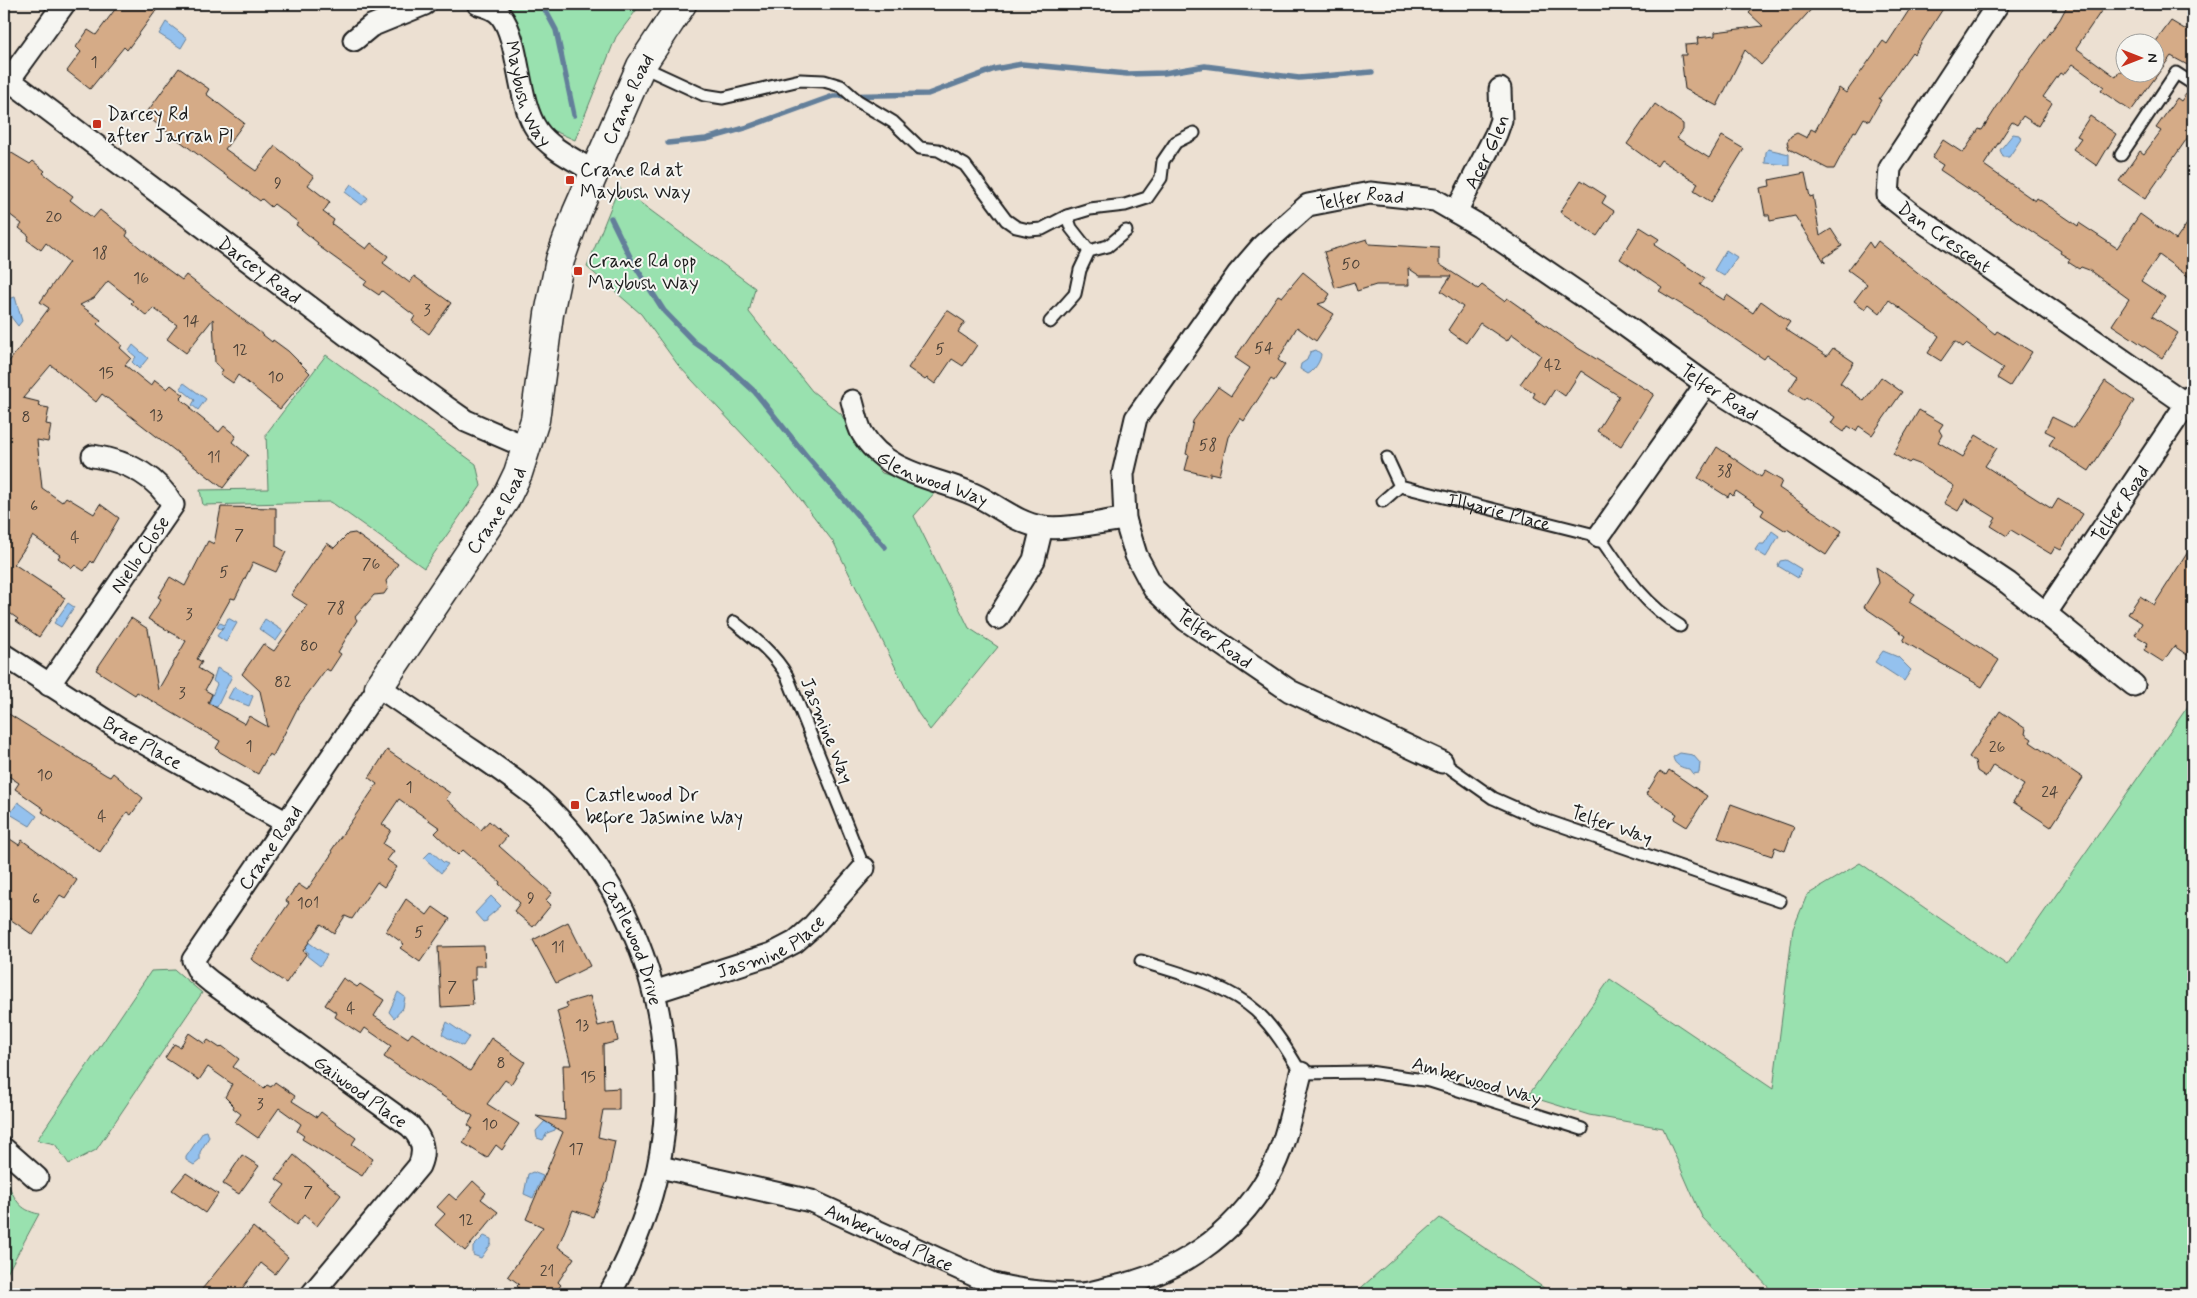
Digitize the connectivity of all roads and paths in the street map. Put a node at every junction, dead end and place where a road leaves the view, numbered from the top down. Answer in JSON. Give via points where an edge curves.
{"nodes":[{"id":1,"x":64,"y":4,"type":"edge"},
{"id":2,"x":425,"y":4,"type":"edge"},
{"id":3,"x":478,"y":4,"type":"edge"},
{"id":4,"x":682,"y":4,"type":"edge"},
{"id":5,"x":1998,"y":4,"type":"edge"},
{"id":6,"x":354,"y":40,"type":"dead end"},
{"id":7,"x":641,"y":66,"type":"junction"},
{"id":8,"x":6,"y":78,"type":"edge"},
{"id":9,"x":2193,"y":84,"type":"edge"},
{"id":10,"x":1500,"y":89,"type":"dead end"},
{"id":11,"x":1194,"y":133,"type":"dead end"},
{"id":12,"x":2121,"y":155,"type":"dead end"},
{"id":13,"x":593,"y":171,"type":"junction"},
{"id":14,"x":1456,"y":212,"type":"junction"},
{"id":15,"x":1067,"y":216,"type":"junction"},
{"id":16,"x":1126,"y":232,"type":"dead end"},
{"id":17,"x":1089,"y":251,"type":"junction"},
{"id":18,"x":1050,"y":322,"type":"dead end"},
{"id":19,"x":1706,"y":384,"type":"junction"},
{"id":20,"x":2190,"y":399,"type":"edge"},
{"id":21,"x":852,"y":401,"type":"dead end"},
{"id":22,"x":526,"y":447,"type":"junction"},
{"id":23,"x":93,"y":456,"type":"dead end"},
{"id":24,"x":1387,"y":458,"type":"dead end"},
{"id":25,"x":1400,"y":486,"type":"junction"},
{"id":26,"x":1383,"y":501,"type":"dead end"},
{"id":27,"x":1125,"y":519,"type":"junction"},
{"id":28,"x":1042,"y":527,"type":"junction"},
{"id":29,"x":1599,"y":536,"type":"junction"},
{"id":30,"x":2046,"y":613,"type":"junction"},
{"id":31,"x":998,"y":618,"type":"dead end"},
{"id":32,"x":734,"y":622,"type":"dead end"},
{"id":33,"x":1680,"y":626,"type":"dead end"},
{"id":34,"x":4,"y":655,"type":"edge"},
{"id":35,"x":49,"y":685,"type":"junction"},
{"id":36,"x":2134,"y":685,"type":"dead end"},
{"id":37,"x":379,"y":687,"type":"junction"},
{"id":38,"x":1442,"y":762,"type":"joint"},
{"id":39,"x":287,"y":823,"type":"junction"},
{"id":40,"x":864,"y":868,"type":"joint"},
{"id":41,"x":1780,"y":901,"type":"dead end"},
{"id":42,"x":1141,"y":961,"type":"dead end"},
{"id":43,"x":193,"y":963,"type":"joint"},
{"id":44,"x":654,"y":992,"type":"junction"},
{"id":45,"x":1301,"y":1073,"type":"junction"},
{"id":46,"x":1582,"y":1129,"type":"dead end"},
{"id":47,"x":4,"y":1149,"type":"edge"},
{"id":48,"x":660,"y":1167,"type":"junction"},
{"id":49,"x":38,"y":1178,"type":"dead end"},
{"id":50,"x":312,"y":1294,"type":"edge"},
{"id":51,"x":609,"y":1294,"type":"edge"},
{"id":52,"x":1081,"y":1294,"type":"edge"}],
"edges":[{"from":1,"to":8,"type":"street"},
{"from":2,"to":6,"type":"street","via":[[371,26]]},
{"from":3,"to":13,"type":"street","name":"Maybush Way","via":[[501,15],[509,31],[525,100],[537,130],[552,145]]},
{"from":4,"to":7,"type":"street","name":"Crane Road"},
{"from":5,"to":20,"type":"street","name":"Dan Crescent","via":[[1890,168],[1888,194],[1912,214]]},
{"from":7,"to":13,"type":"street","name":"Crane Road"},
{"from":7,"to":15,"type":"lane","via":[[704,95],[723,98],[800,80],[841,86],[858,101],[893,122],[920,148],[938,150],[965,165],[1006,220],[1016,227],[1042,229]]},
{"from":8,"to":22,"type":"street","name":"Darcey Road","via":[[446,407],[473,424]]},
{"from":9,"to":12,"type":"lane","via":[[2176,73]]},
{"from":10,"to":14,"type":"street","name":"Acer Glen","via":[[1501,120],[1496,134]]},
{"from":11,"to":15,"type":"lane","via":[[1176,142],[1162,161],[1161,178],[1147,198]]},
{"from":13,"to":22,"type":"street","name":"Crane Road","via":[[560,260],[549,314],[535,420]]},
{"from":14,"to":19,"type":"street","name":"Telfer Road","via":[[1612,316]]},
{"from":14,"to":27,"type":"street","name":"Telfer Road","via":[[1435,200],[1370,193],[1308,205],[1263,245],[1238,274],[1136,418],[1123,474]]},
{"from":15,"to":17,"type":"lane","via":[[1071,228]]},
{"from":16,"to":17,"type":"lane","via":[[1108,246]]},
{"from":17,"to":18,"type":"lane","via":[[1080,270],[1075,294]]},
{"from":19,"to":29,"type":"street"},
{"from":19,"to":30,"type":"street","name":"Telfer Road","via":[[2008,583]]},
{"from":20,"to":30,"type":"street","name":"Telfer Road"},
{"from":21,"to":28,"type":"street","name":"Glenwood Way","via":[[862,432],[878,454],[901,469],[974,494],[1019,520]]},
{"from":22,"to":37,"type":"street","name":"Crane Road","via":[[518,473],[504,500]]},
{"from":23,"to":35,"type":"street","name":"Niello Close","via":[[117,460],[151,478],[166,492],[173,505]]},
{"from":24,"to":25,"type":"lane"},
{"from":25,"to":26,"type":"lane"},
{"from":25,"to":29,"type":"lane","name":"Illyarie Place"},
{"from":27,"to":28,"type":"street","name":"Glenwood Way"},
{"from":27,"to":38,"type":"street","name":"Telfer Road","via":[[1136,555],[1154,589],[1186,620],[1290,691]]},
{"from":28,"to":31,"type":"street","via":[[1034,560]]},
{"from":29,"to":33,"type":"lane","via":[[1645,600]]},
{"from":30,"to":36,"type":"street","name":"Telfer Road"},
{"from":32,"to":40,"type":"lane","name":"Jasmine Way","via":[[768,650],[787,676]]},
{"from":34,"to":35,"type":"street","name":"Brae Place"},
{"from":35,"to":39,"type":"street","name":"Brae Place","via":[[119,729]]},
{"from":37,"to":39,"type":"street","name":"Crane Road"},
{"from":37,"to":44,"type":"street","name":"Castlewood Drive","via":[[508,776],[539,800],[573,835],[623,910]]},
{"from":38,"to":41,"type":"lane","name":"Telfer Way","via":[[1493,798],[1536,817]]},
{"from":39,"to":43,"type":"street","name":"Crane Road","via":[[195,954]]},
{"from":40,"to":44,"type":"street","name":"Jasmine Place","via":[[795,942],[772,954]]},
{"from":42,"to":45,"type":"lane","via":[[1236,997],[1255,1010]]},
{"from":43,"to":50,"type":"street","name":"Gaiwood Place","via":[[211,982],[410,1126],[421,1140],[419,1166]]},
{"from":44,"to":48,"type":"street","name":"Castlewood Drive","via":[[667,1075],[666,1123]]},
{"from":45,"to":46,"type":"lane","name":"Amberwood Way","via":[[1369,1072],[1430,1081]]},
{"from":45,"to":52,"type":"street","name":"Amberwood Place","via":[[1284,1140],[1269,1175],[1252,1202],[1228,1229],[1198,1253],[1169,1268],[1135,1283]]},
{"from":47,"to":49,"type":"street"},
{"from":48,"to":51,"type":"street","name":"Castlewood Drive","via":[[631,1255]]},
{"from":48,"to":52,"type":"street","name":"Amberwood Place","via":[[811,1201],[993,1284],[1017,1290]]}]}
